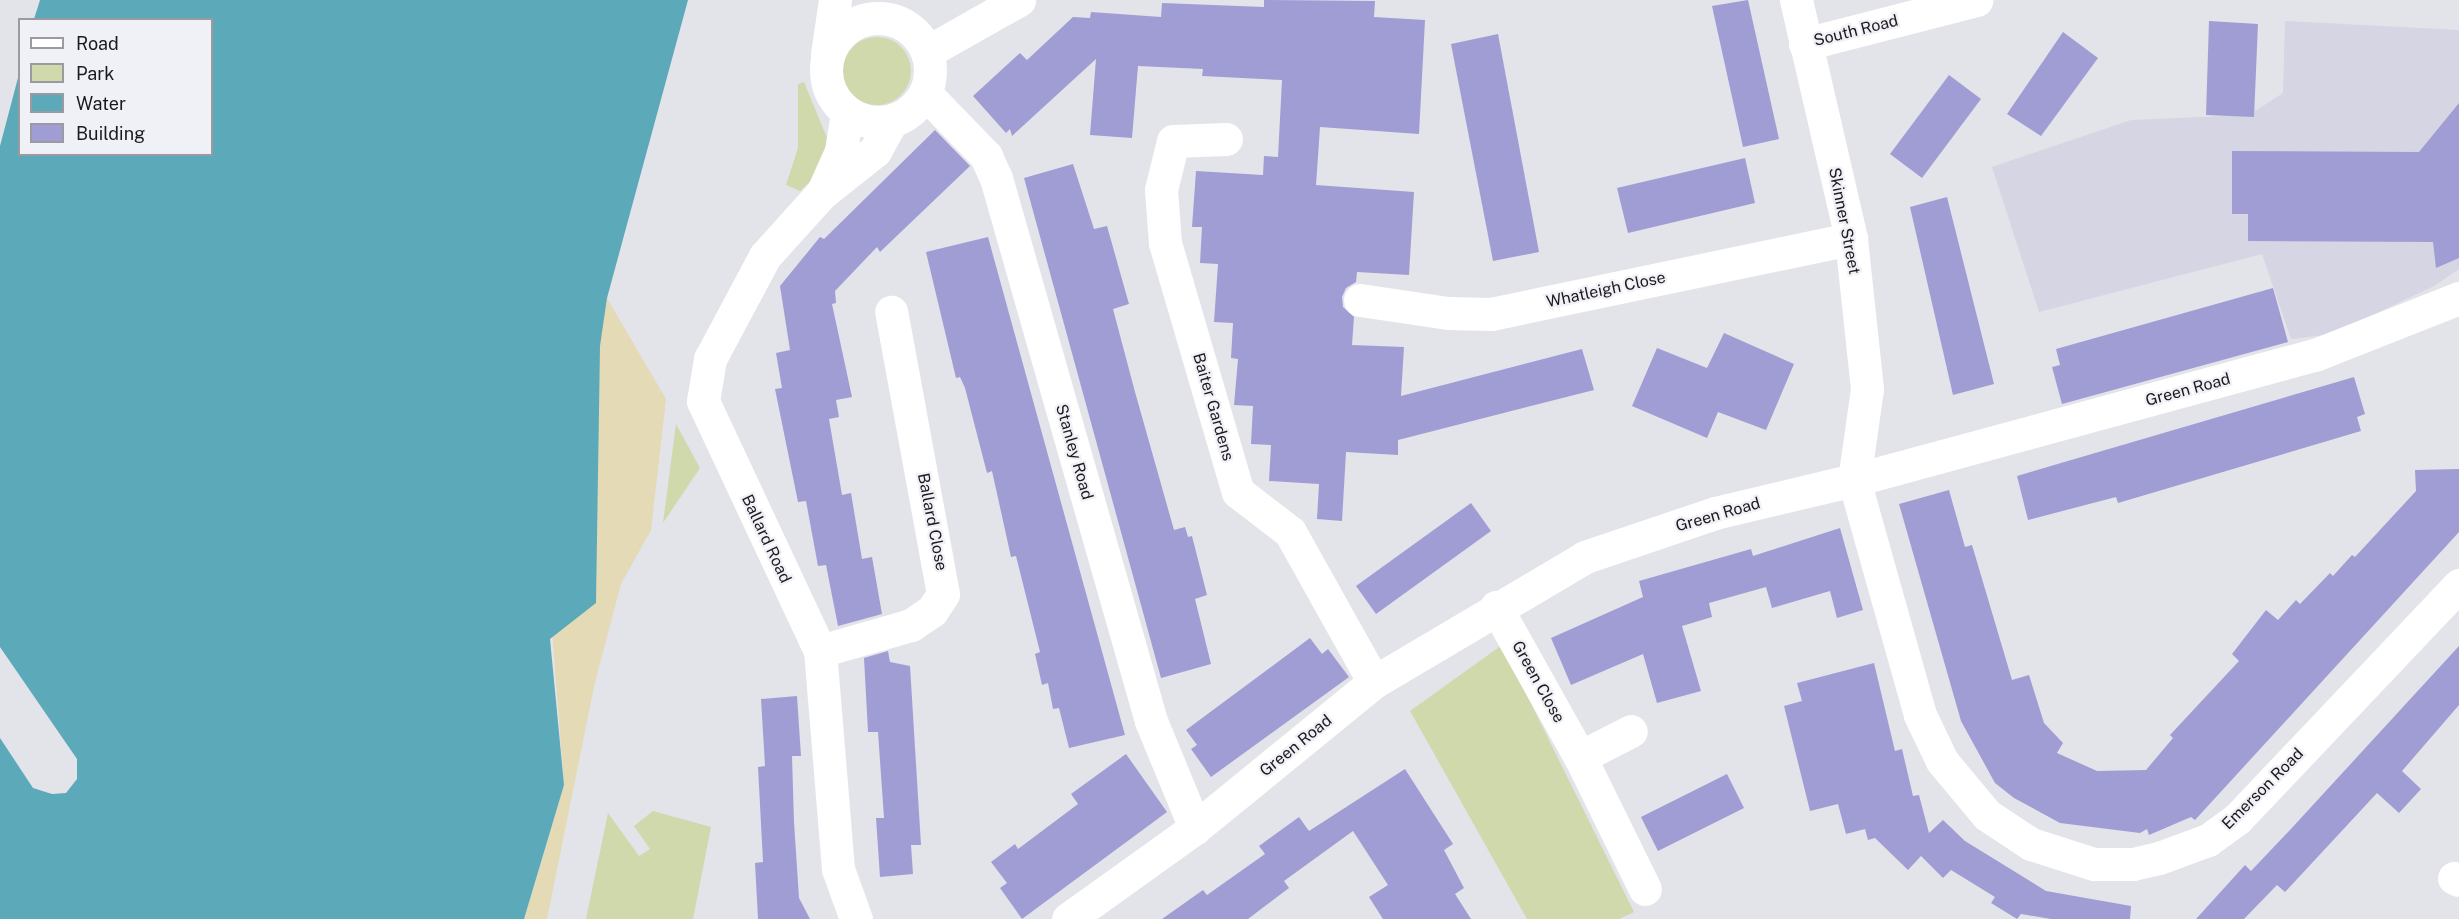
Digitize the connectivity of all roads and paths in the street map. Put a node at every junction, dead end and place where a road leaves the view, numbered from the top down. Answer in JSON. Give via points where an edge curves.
{"nodes":[{"id":1,"x":835,"y":0,"type":"edge"},
{"id":2,"x":888,"y":0,"type":"edge"},
{"id":3,"x":1019,"y":0,"type":"edge"},
{"id":4,"x":1796,"y":0,"type":"edge"},
{"id":5,"x":1976,"y":0,"type":"edge"},
{"id":6,"x":921,"y":43,"type":"junction"},
{"id":7,"x":1805,"y":44,"type":"junction"},
{"id":8,"x":826,"y":62,"type":"junction"},
{"id":9,"x":925,"y":93,"type":"junction"},
{"id":10,"x":847,"y":113,"type":"junction"},
{"id":11,"x":891,"y":122,"type":"junction"},
{"id":12,"x":1226,"y":139,"type":"dead end"},
{"id":13,"x":822,"y":193,"type":"junction"},
{"id":14,"x":1851,"y":239,"type":"junction"},
{"id":15,"x":1360,"y":300,"type":"dead end"},
{"id":16,"x":2455,"y":301,"type":"edge"},
{"id":17,"x":891,"y":312,"type":"dead end"},
{"id":18,"x":1854,"y":480,"type":"junction"},
{"id":19,"x":2459,"y":585,"type":"edge"},
{"id":20,"x":1496,"y":607,"type":"junction"},
{"id":21,"x":820,"y":651,"type":"junction"},
{"id":22,"x":1374,"y":682,"type":"junction"},
{"id":23,"x":1631,"y":731,"type":"dead end"},
{"id":24,"x":1580,"y":757,"type":"junction"},
{"id":25,"x":1195,"y":828,"type":"junction"},
{"id":26,"x":1645,"y":889,"type":"dead end"},
{"id":27,"x":1075,"y":917,"type":"edge"},
{"id":28,"x":856,"y":919,"type":"edge"}],
"edges":[{"from":1,"to":8,"type":"street"},
{"from":2,"to":6,"type":"street"},
{"from":3,"to":6,"type":"street"},
{"from":4,"to":7,"type":"street","name":"Skinner Street"},
{"from":5,"to":7,"type":"street","name":"South Road"},
{"from":6,"to":8,"type":"street","via":[[886,18],[854,23],[841,33]]},
{"from":6,"to":9,"type":"street","via":[[930,66]]},
{"from":7,"to":14,"type":"street","name":"Skinner Street"},
{"from":8,"to":10,"type":"street","via":[[831,93]]},
{"from":9,"to":11,"type":"street","via":[[907,113]]},
{"from":9,"to":25,"type":"street","name":"Stanley Road","via":[[986,156],[996,178],[1151,722]]},
{"from":10,"to":11,"type":"street","via":[[867,122]]},
{"from":10,"to":13,"type":"street","name":"Ballard Road","via":[[841,151]]},
{"from":11,"to":13,"type":"street","name":"Ballard Road","via":[[875,151]]},
{"from":12,"to":22,"type":"street","name":"Baiter Gardens","via":[[1173,141],[1161,190],[1165,243],[1238,492],[1290,532]]},
{"from":13,"to":21,"type":"street","name":"Ballard Road","via":[[765,256],[710,359],[703,401]]},
{"from":14,"to":15,"type":"street","name":"Whatleigh Close","via":[[1491,314],[1448,314]]},
{"from":14,"to":18,"type":"street","name":"Skinner Street","via":[[1867,389]]},
{"from":16,"to":18,"type":"street","name":"Green Road","via":[[2315,355]]},
{"from":17,"to":21,"type":"street","name":"Ballard Close","via":[[944,581],[943,594],[932,611],[911,625]]},
{"from":18,"to":19,"type":"street","name":"Emerson Road","via":[[1920,715],[1942,761],[1972,801],[2008,831],[2076,861],[2133,864],[2159,858],[2224,831]]},
{"from":18,"to":20,"type":"street","name":"Green Road","via":[[1715,513],[1585,557]]},
{"from":20,"to":22,"type":"street","name":"Green Road"},
{"from":20,"to":24,"type":"street","name":"Green Close"},
{"from":21,"to":28,"type":"street","name":"Ballard Road","via":[[838,869]]},
{"from":22,"to":25,"type":"street","name":"Green Road"},
{"from":23,"to":24,"type":"street"},
{"from":24,"to":26,"type":"street","name":"Green Close"},
{"from":25,"to":27,"type":"street","name":"Green Road"}]}
